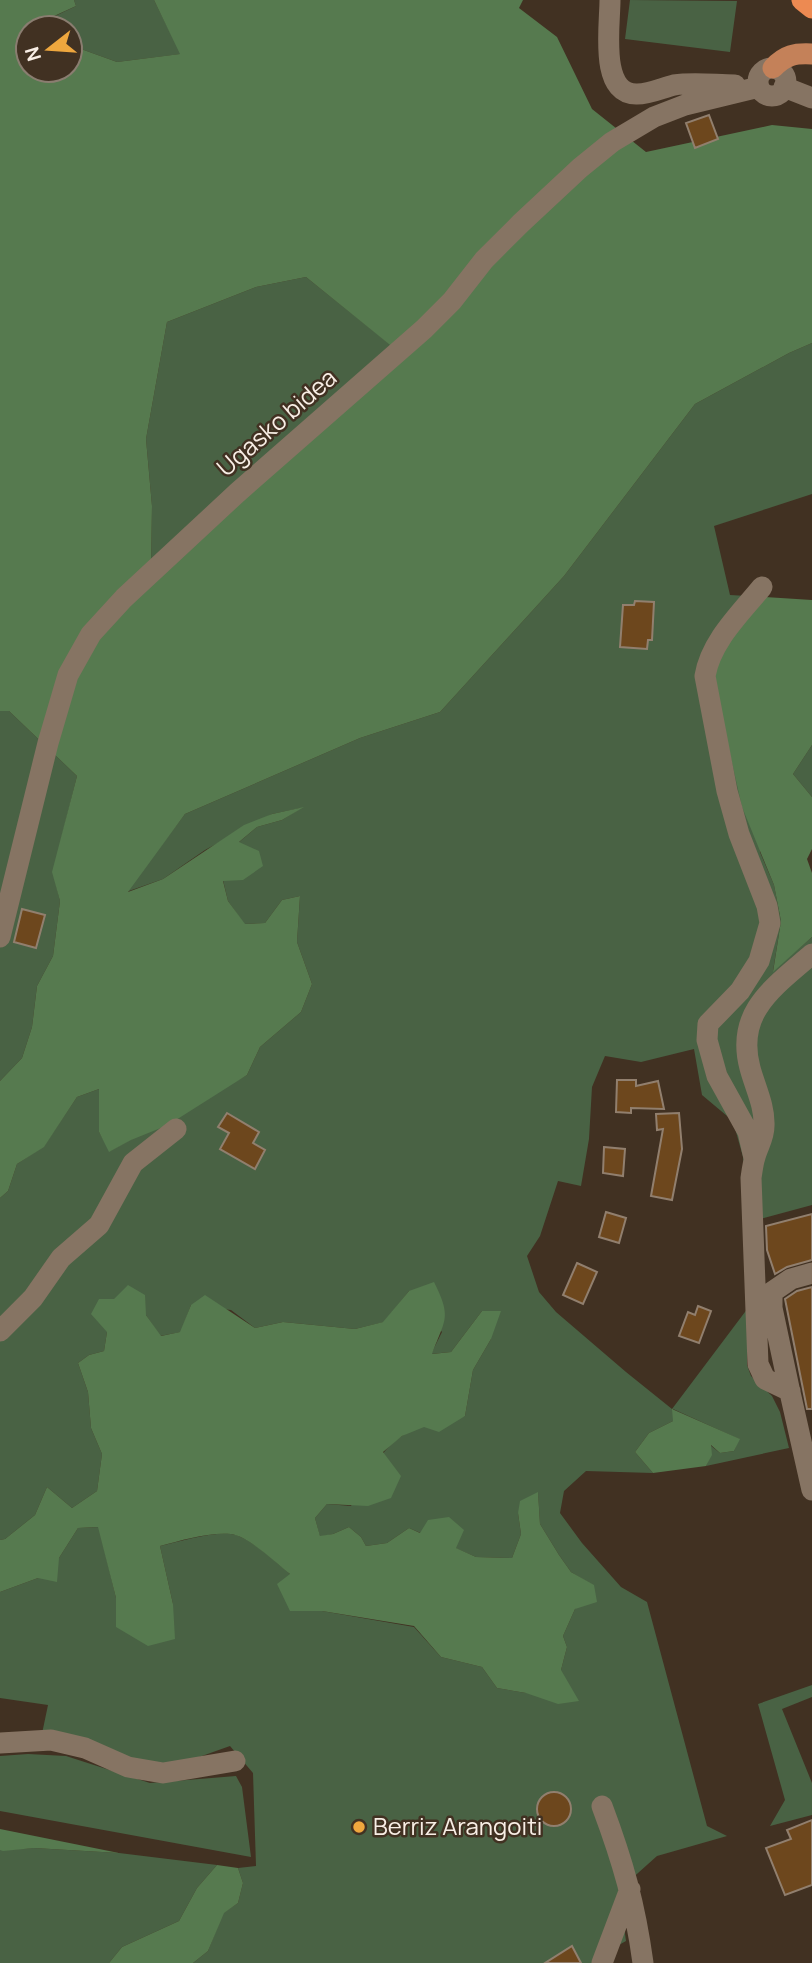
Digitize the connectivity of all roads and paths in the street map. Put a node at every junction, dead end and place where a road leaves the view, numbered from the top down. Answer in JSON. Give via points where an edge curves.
{"nodes":[{"id":1,"x":610,"y":0,"type":"edge"},
{"id":2,"x":802,"y":0,"type":"edge"},
{"id":3,"x":812,"y":8,"type":"edge"},
{"id":4,"x":812,"y":54,"type":"edge"},
{"id":5,"x":773,"y":68,"type":"junction"},
{"id":6,"x":759,"y":86,"type":"junction"},
{"id":7,"x":784,"y":87,"type":"junction"},
{"id":8,"x":812,"y":98,"type":"edge"},
{"id":9,"x":762,"y":587,"type":"dead end"},
{"id":10,"x":0,"y":937,"type":"edge"},
{"id":11,"x":812,"y":954,"type":"edge"},
{"id":12,"x":176,"y":1129,"type":"dead end"},
{"id":13,"x":754,"y":1158,"type":"junction"},
{"id":14,"x":812,"y":1273,"type":"edge"},
{"id":15,"x":0,"y":1331,"type":"edge"},
{"id":16,"x":790,"y":1391,"type":"junction"},
{"id":17,"x":812,"y":1490,"type":"edge"},
{"id":18,"x":0,"y":1743,"type":"edge"},
{"id":19,"x":235,"y":1761,"type":"dead end"},
{"id":20,"x":602,"y":1806,"type":"dead end"},
{"id":21,"x":630,"y":1889,"type":"junction"},
{"id":22,"x":602,"y":1963,"type":"edge"},
{"id":23,"x":643,"y":1963,"type":"edge"}],
"edges":[{"from":1,"to":6,"type":"street","via":[[610,66],[621,91],[636,95],[676,85]]},
{"from":2,"to":3,"type":"highway"},
{"from":4,"to":5,"type":"main road","via":[[796,53]]},
{"from":5,"to":6,"type":"street","via":[[761,74]]},
{"from":5,"to":7,"type":"street","via":[[783,75]]},
{"from":6,"to":7,"type":"street","via":[[774,96]]},
{"from":6,"to":10,"type":"street","name":"Ugasko bidea","via":[[654,117],[580,168],[484,260],[424,329],[237,493],[91,634],[68,675]]},
{"from":7,"to":8,"type":"street"},
{"from":9,"to":13,"type":"street","via":[[720,639],[705,677],[727,791],[770,923],[759,961],[740,991],[708,1024],[706,1040],[717,1076],[748,1132]]},
{"from":11,"to":13,"type":"street","via":[[782,979],[751,1018],[747,1052],[764,1126]]},
{"from":12,"to":15,"type":"street","via":[[133,1163],[99,1225],[61,1258],[33,1298]]},
{"from":13,"to":16,"type":"street","via":[[758,1364],[765,1379]]},
{"from":14,"to":16,"type":"street","via":[[791,1279],[772,1292]]},
{"from":16,"to":17,"type":"street"},
{"from":18,"to":19,"type":"street","via":[[51,1740],[85,1748],[128,1767],[163,1773]]},
{"from":20,"to":21,"type":"street"},
{"from":21,"to":22,"type":"street"},
{"from":21,"to":23,"type":"street"}]}
